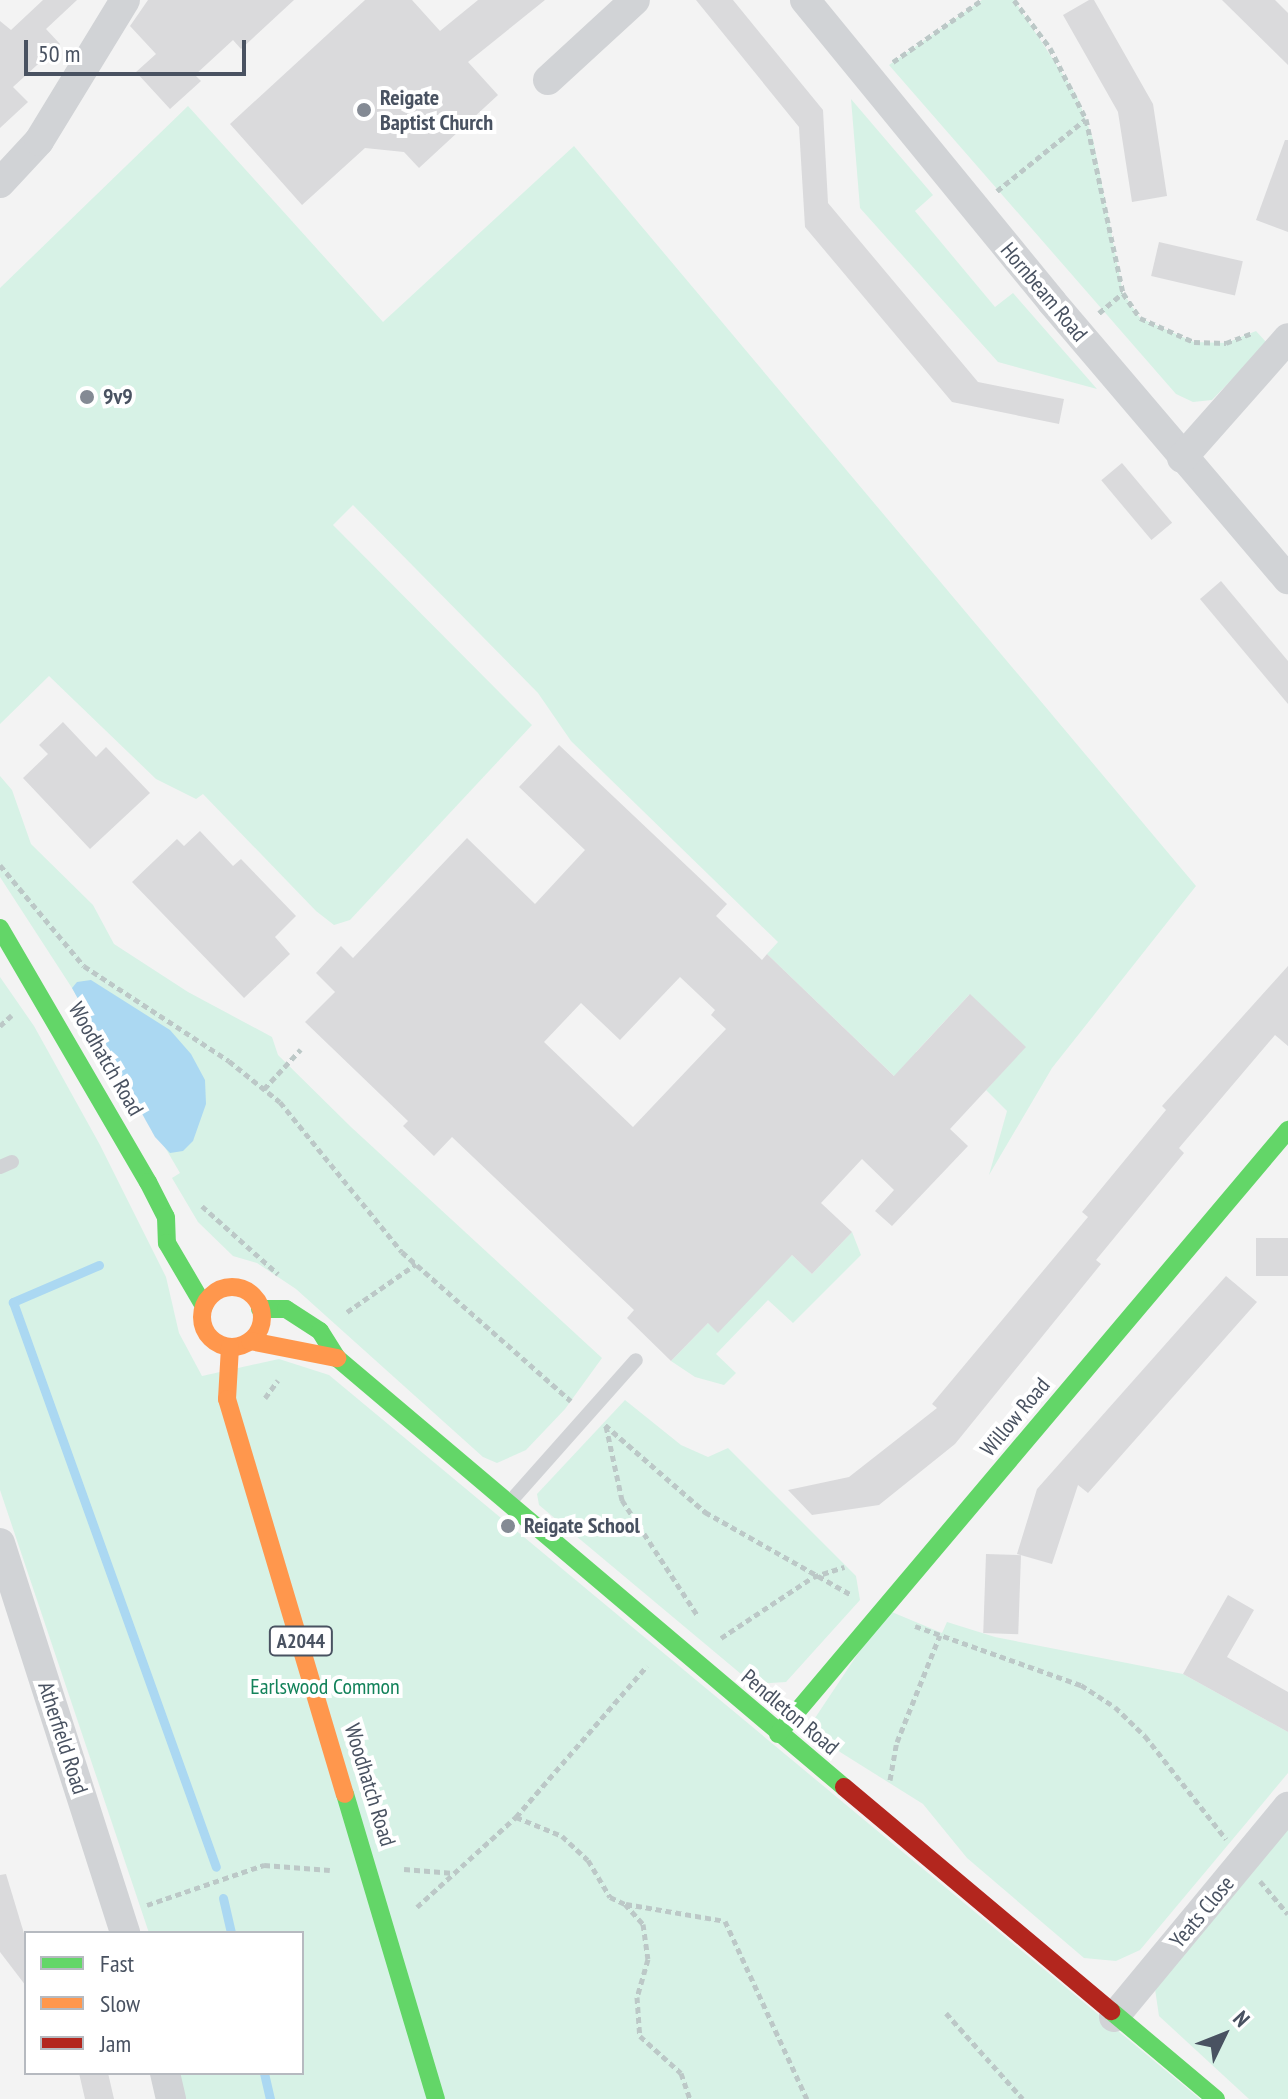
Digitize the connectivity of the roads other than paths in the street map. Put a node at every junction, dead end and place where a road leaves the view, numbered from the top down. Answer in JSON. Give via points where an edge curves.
{"nodes":[{"id":1,"x":125,"y":0,"type":"edge"},
{"id":2,"x":635,"y":0,"type":"edge"},
{"id":3,"x":805,"y":0,"type":"edge"},
{"id":4,"x":548,"y":80,"type":"dead end"},
{"id":5,"x":0,"y":183,"type":"edge"},
{"id":6,"x":1281,"y":345,"type":"edge"},
{"id":7,"x":1182,"y":458,"type":"junction"},
{"id":8,"x":1288,"y":579,"type":"edge"},
{"id":9,"x":0,"y":928,"type":"edge"},
{"id":10,"x":1284,"y":1144,"type":"edge"},
{"id":11,"x":166,"y":1217,"type":"junction"},
{"id":12,"x":187,"y":1228,"type":"dead end"},
{"id":13,"x":213,"y":1263,"type":"dead end"},
{"id":14,"x":233,"y":1287,"type":"junction"},
{"id":15,"x":204,"y":1306,"type":"junction"},
{"id":16,"x":260,"y":1309,"type":"junction"},
{"id":17,"x":250,"y":1341,"type":"junction"},
{"id":18,"x":230,"y":1347,"type":"junction"},
{"id":19,"x":337,"y":1358,"type":"junction"},
{"id":20,"x":636,"y":1360,"type":"dead end"},
{"id":21,"x":507,"y":1505,"type":"junction"},
{"id":22,"x":0,"y":1543,"type":"edge"},
{"id":23,"x":778,"y":1734,"type":"junction"},
{"id":24,"x":1288,"y":1807,"type":"edge"},
{"id":25,"x":122,"y":1923,"type":"edge"},
{"id":26,"x":1114,"y":2017,"type":"junction"},
{"id":27,"x":165,"y":2075,"type":"edge"},
{"id":28,"x":171,"y":2099,"type":"edge"},
{"id":29,"x":436,"y":2099,"type":"edge"},
{"id":30,"x":1216,"y":2099,"type":"edge"}],
"edges":[{"from":1,"to":5,"type":"street","via":[[39,141]]},
{"from":2,"to":4,"type":"street"},
{"from":3,"to":7,"type":"street","name":"Hornbeam Road"},
{"from":6,"to":7,"type":"street"},
{"from":7,"to":8,"type":"street","name":"Hornbeam Road"},
{"from":9,"to":11,"type":"street","name":"Woodhatch Road","via":[[84,1065]]},
{"from":10,"to":23,"type":"street","name":"Willow Road"},
{"from":11,"to":12,"type":"street"},
{"from":11,"to":15,"type":"street","name":"Woodhatch Road","via":[[167,1243]]},
{"from":13,"to":14,"type":"street"},
{"from":14,"to":15,"type":"street","via":[[221,1289]]},
{"from":14,"to":16,"type":"street","via":[[250,1294]]},
{"from":15,"to":18,"type":"street","via":[[206,1333]]},
{"from":16,"to":17,"type":"street","via":[[260,1326]]},
{"from":16,"to":19,"type":"street","name":"Pendleton Road","via":[[286,1309],[303,1318],[328,1339]]},
{"from":17,"to":18,"type":"street"},
{"from":17,"to":19,"type":"street","name":"Pendleton Road"},
{"from":18,"to":29,"type":"street","name":"Woodhatch Road","number":"A2044","via":[[227,1399]]},
{"from":19,"to":21,"type":"street","name":"Pendleton Road"},
{"from":20,"to":21,"type":"lane"},
{"from":21,"to":23,"type":"street","name":"Pendleton Road"},
{"from":22,"to":25,"type":"street","name":"Atherfield Road"},
{"from":23,"to":26,"type":"street","name":"Pendleton Road"},
{"from":24,"to":26,"type":"street","name":"Yeats Close"},
{"from":26,"to":30,"type":"street","name":"Pendleton Road"},
{"from":27,"to":28,"type":"street"}]}
